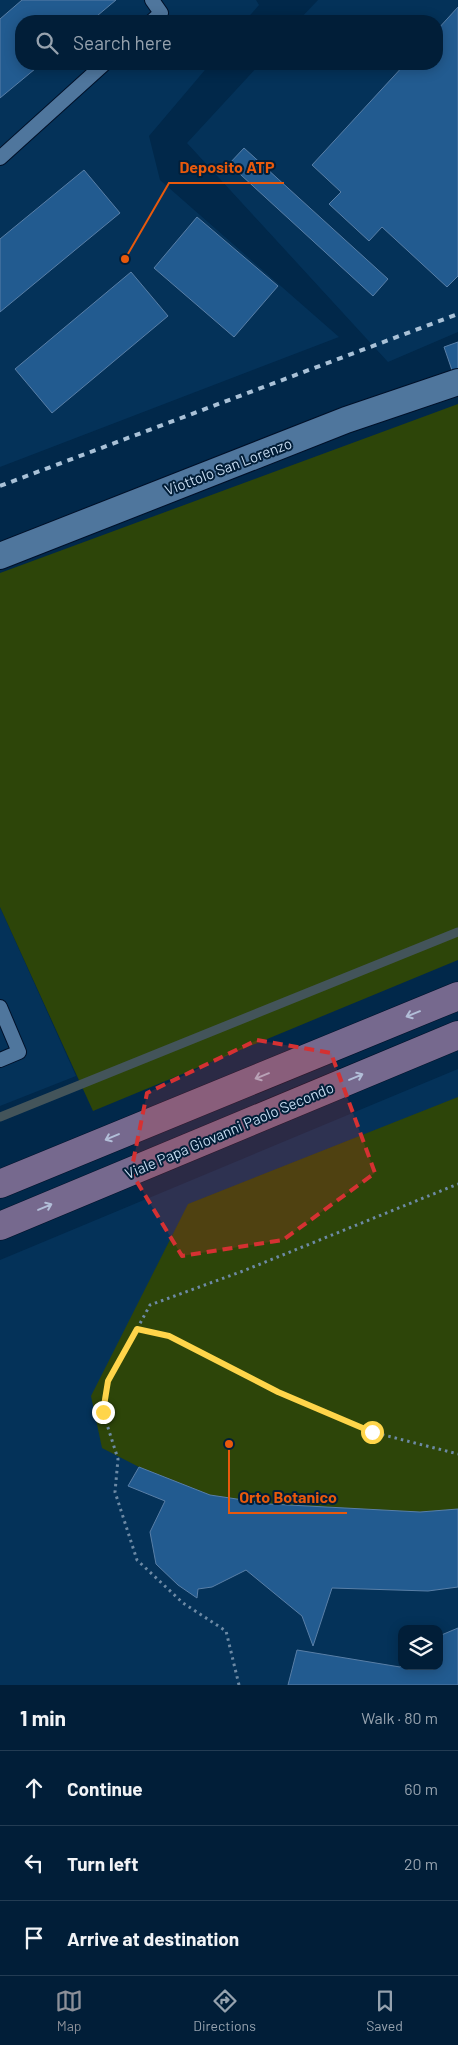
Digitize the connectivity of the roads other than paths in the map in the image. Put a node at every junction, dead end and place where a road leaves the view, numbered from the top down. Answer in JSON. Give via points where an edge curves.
{"nodes":[{"id":1,"x":152,"y":0,"type":"edge"},
{"id":2,"x":159,"y":15,"type":"edge"},
{"id":3,"x":97,"y":70,"type":"edge"},
{"id":4,"x":0,"y":158,"type":"edge"},
{"id":5,"x":458,"y":382,"type":"edge"},
{"id":6,"x":0,"y":556,"type":"edge"},
{"id":7,"x":458,"y":996,"type":"edge"},
{"id":8,"x":0,"y":1007,"type":"edge"},
{"id":9,"x":458,"y":1035,"type":"edge"},
{"id":10,"x":0,"y":1060,"type":"edge"},
{"id":11,"x":0,"y":1184,"type":"edge"},
{"id":12,"x":0,"y":1226,"type":"edge"}],
"edges":[{"from":1,"to":2,"type":"lane","via":[[161,13]]},
{"from":3,"to":4,"type":"lane"},
{"from":5,"to":6,"type":"street","name":"Viottolo San Lorenzo","via":[[346,420]]},
{"from":7,"to":11,"type":"main road","one_way":true},
{"from":8,"to":10,"type":"lane","via":[[19,1052]]},
{"from":12,"to":9,"type":"main road","name":"Viale Papa Giovanni Paolo Secondo","one_way":true}]}
